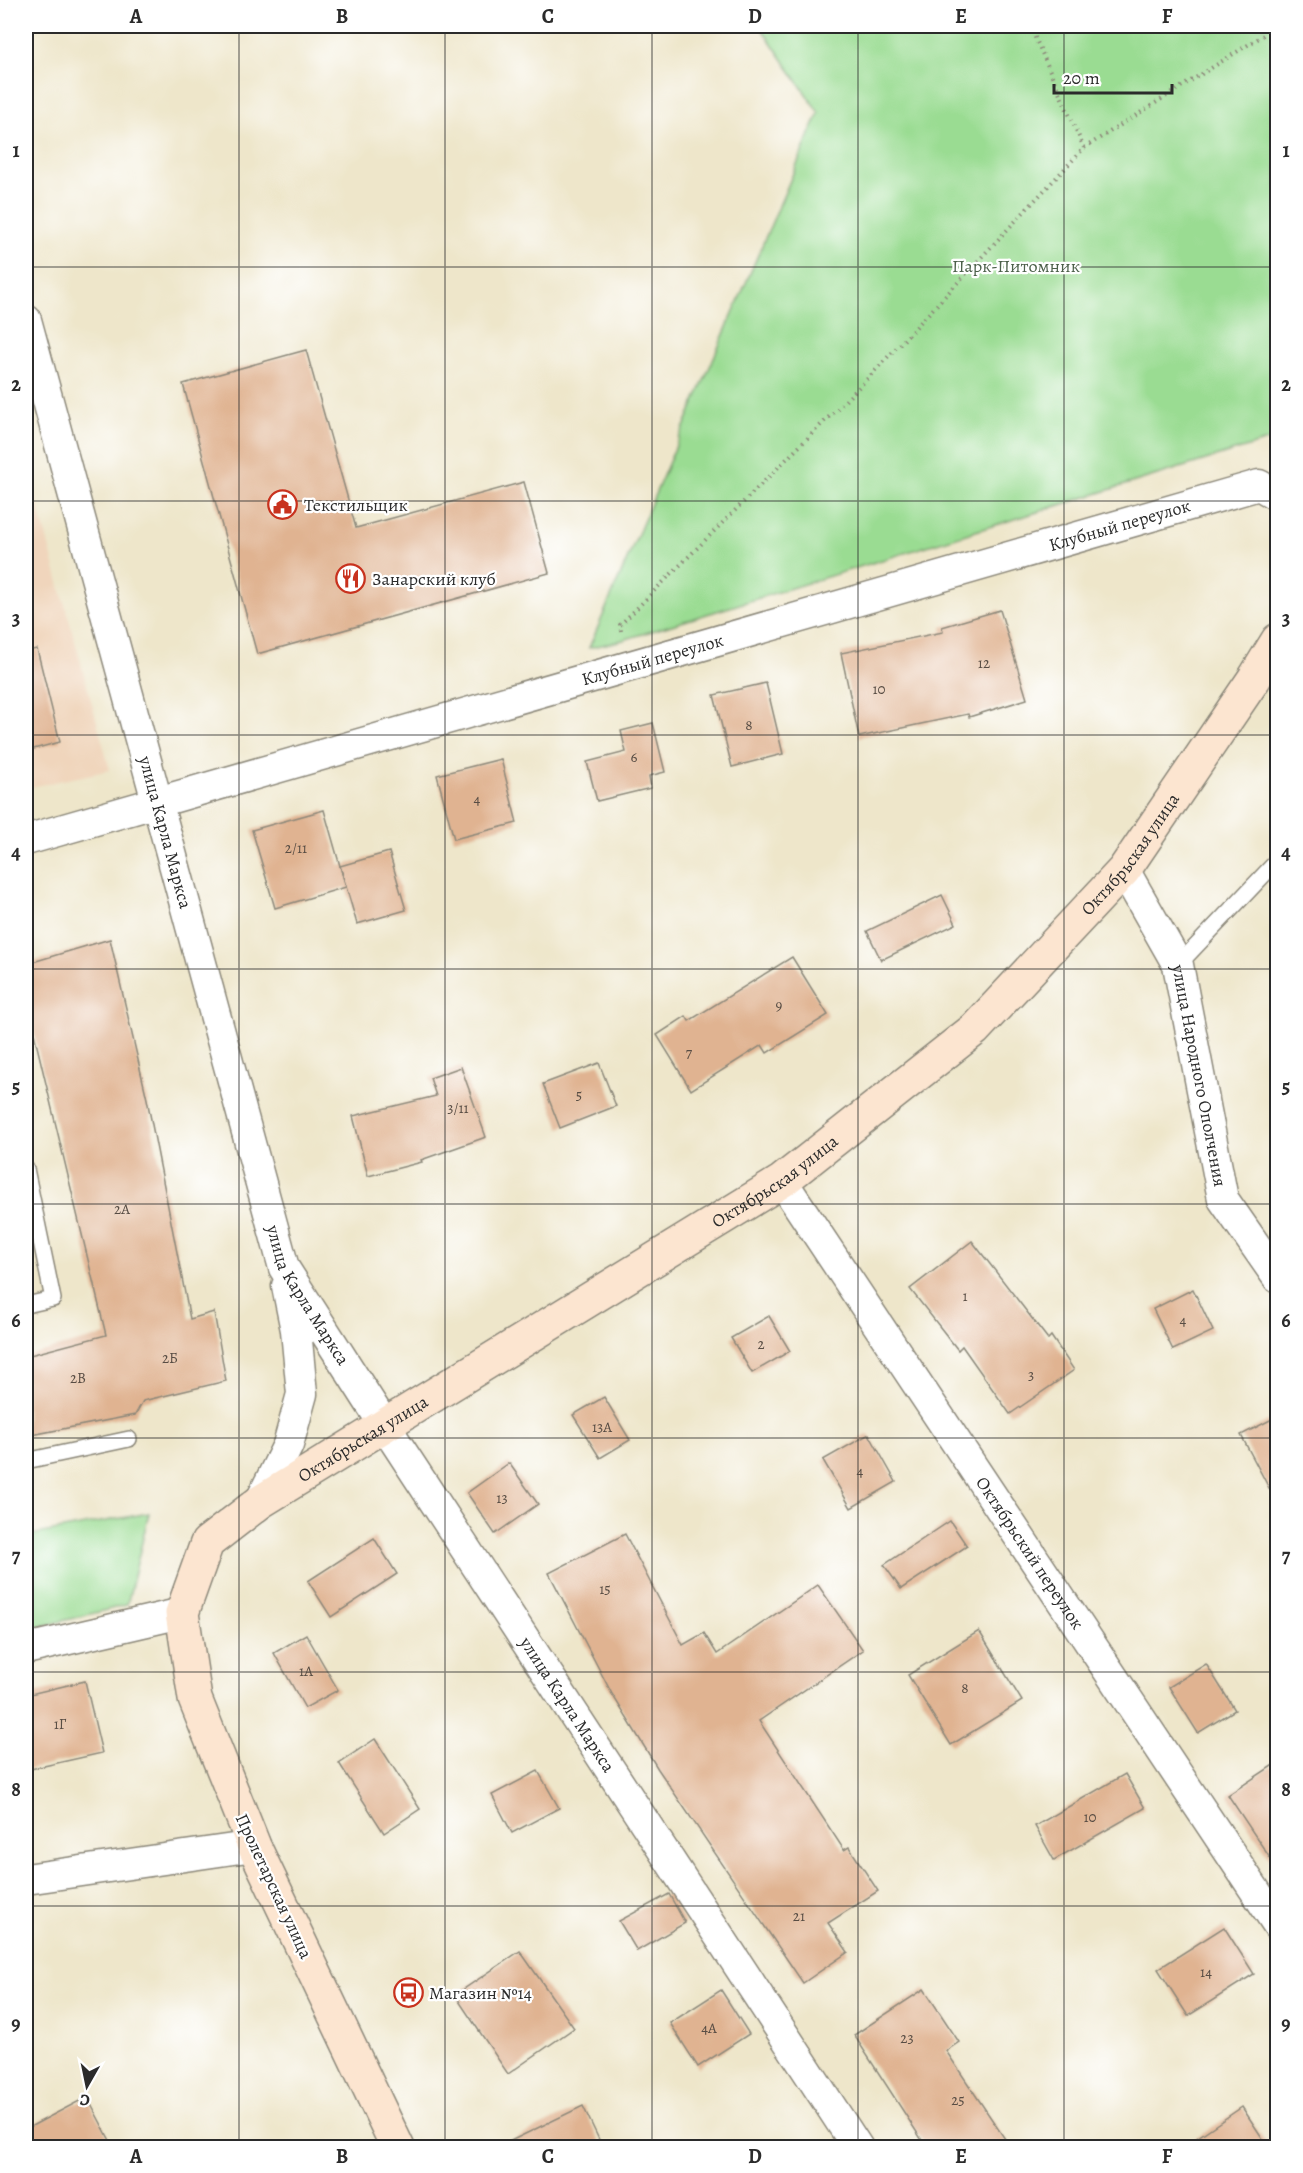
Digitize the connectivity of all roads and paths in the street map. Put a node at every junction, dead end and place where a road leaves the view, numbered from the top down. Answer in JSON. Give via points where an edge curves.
{"nodes":[{"id":1,"x":1030,"y":26,"type":"edge"},
{"id":2,"x":1278,"y":26,"type":"edge"},
{"id":3,"x":1084,"y":148,"type":"junction"},
{"id":4,"x":26,"y":320,"type":"edge"},
{"id":5,"x":1278,"y":496,"type":"edge"},
{"id":6,"x":1278,"y":640,"type":"edge"},
{"id":7,"x":627,"y":667,"type":"junction"},
{"id":8,"x":156,"y":802,"type":"junction"},
{"id":9,"x":26,"y":840,"type":"edge"},
{"id":10,"x":1278,"y":860,"type":"edge"},
{"id":11,"x":1124,"y":870,"type":"junction"},
{"id":12,"x":1178,"y":965,"type":"junction"},
{"id":13,"x":26,"y":1169,"type":"edge"},
{"id":14,"x":782,"y":1181,"type":"junction"},
{"id":15,"x":284,"y":1269,"type":"junction"},
{"id":16,"x":1278,"y":1278,"type":"edge"},
{"id":17,"x":26,"y":1305,"type":"edge"},
{"id":18,"x":385,"y":1426,"type":"junction"},
{"id":19,"x":129,"y":1439,"type":"dead end"},
{"id":20,"x":26,"y":1461,"type":"edge"},
{"id":21,"x":260,"y":1502,"type":"junction"},
{"id":22,"x":182,"y":1613,"type":"junction"},
{"id":23,"x":26,"y":1649,"type":"edge"},
{"id":24,"x":254,"y":1846,"type":"junction"},
{"id":25,"x":26,"y":1879,"type":"edge"},
{"id":26,"x":1278,"y":1924,"type":"edge"},
{"id":27,"x":398,"y":2148,"type":"edge"},
{"id":28,"x":858,"y":2148,"type":"edge"}],
"edges":[{"from":1,"to":3,"type":"path"},
{"from":2,"to":3,"type":"path"},
{"from":3,"to":7,"type":"path","via":[[870,376],[620,625]]},
{"from":4,"to":8,"type":"street","name":"улица Карла Маркса"},
{"from":5,"to":7,"type":"street","name":"Клубный переулок","via":[[1259,485]]},
{"from":6,"to":11,"type":"street","name":"Октябрьская улица"},
{"from":7,"to":8,"type":"street","name":"Клубный переулок"},
{"from":8,"to":9,"type":"street","name":"Клубный переулок"},
{"from":8,"to":15,"type":"street","name":"улица Карла Маркса"},
{"from":10,"to":12,"type":"lane"},
{"from":11,"to":12,"type":"street","name":"улица Народного Ополчения"},
{"from":11,"to":14,"type":"street","name":"Октябрьская улица","via":[[975,1029]]},
{"from":12,"to":16,"type":"street","name":"улица Народного Ополчения","via":[[1223,1199]]},
{"from":13,"to":17,"type":"lane","via":[[53,1299]]},
{"from":14,"to":18,"type":"street","name":"Октябрьская улица"},
{"from":14,"to":26,"type":"street","name":"Октябрьский переулок"},
{"from":15,"to":18,"type":"street","name":"улица Карла Маркса"},
{"from":15,"to":21,"type":"street","via":[[296,1330],[302,1394],[288,1446]]},
{"from":18,"to":21,"type":"street","name":"Октябрьская улица"},
{"from":18,"to":28,"type":"street","name":"улица Карла Маркса"},
{"from":19,"to":20,"type":"lane"},
{"from":21,"to":22,"type":"street","name":"Октябрьская улица","via":[[207,1543]]},
{"from":22,"to":23,"type":"street"},
{"from":22,"to":24,"type":"street","name":"Пролетарская улица","via":[[195,1699]]},
{"from":24,"to":25,"type":"street"},
{"from":24,"to":27,"type":"street","name":"Пролетарская улица"}]}
